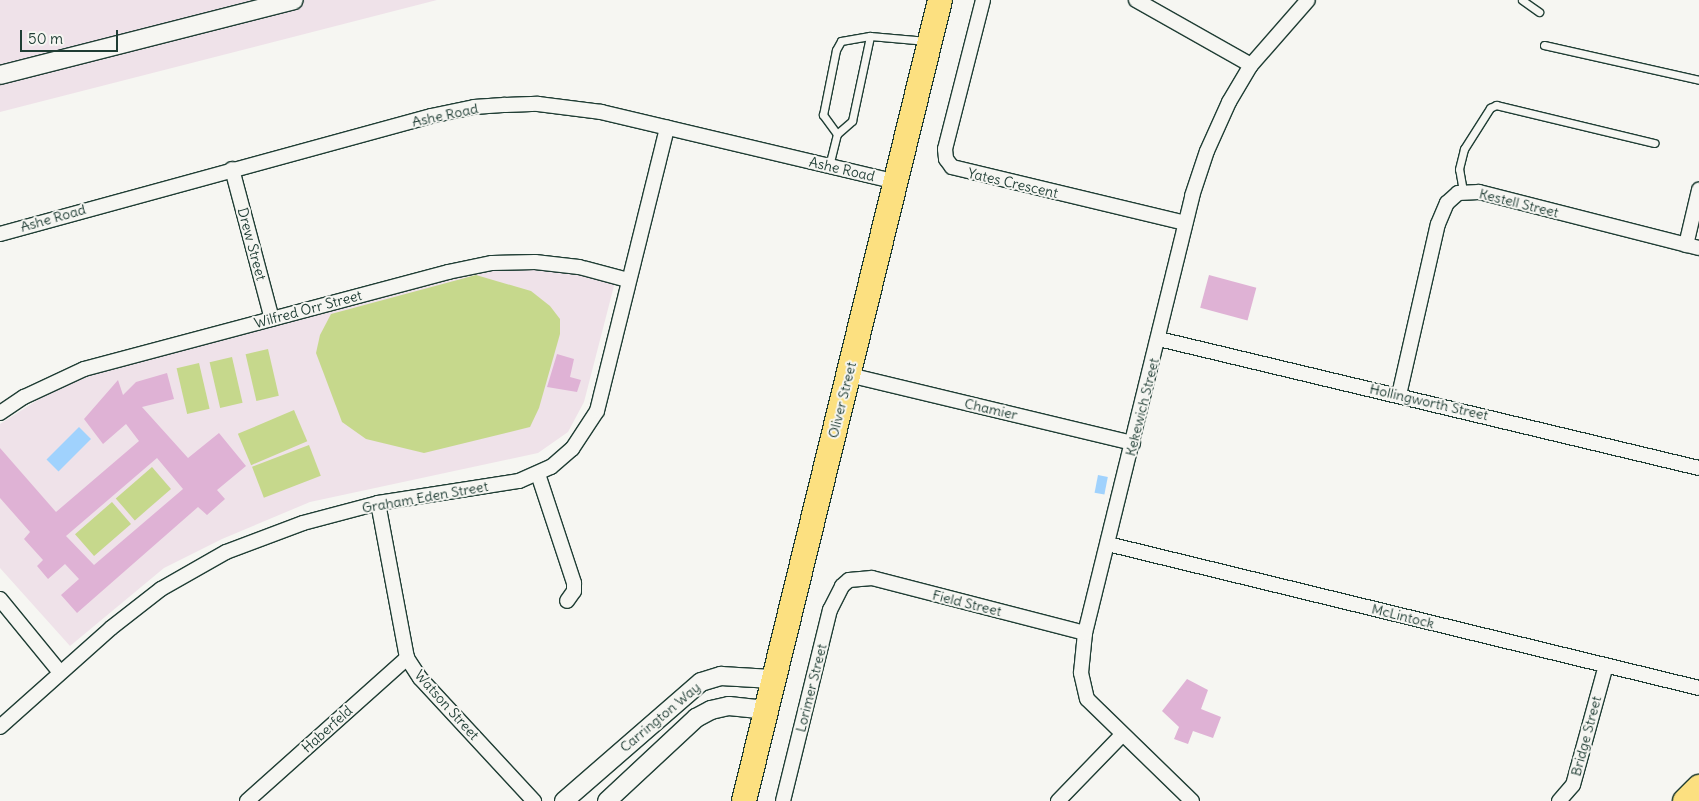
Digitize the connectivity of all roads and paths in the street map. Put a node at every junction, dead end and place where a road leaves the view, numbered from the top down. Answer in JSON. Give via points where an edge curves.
{"nodes":[{"id":1,"x":294,"y":0,"type":"edge"},
{"id":2,"x":940,"y":0,"type":"edge"},
{"id":3,"x":983,"y":0,"type":"edge"},
{"id":4,"x":1136,"y":0,"type":"edge"},
{"id":5,"x":1308,"y":0,"type":"edge"},
{"id":6,"x":1522,"y":0,"type":"edge"},
{"id":7,"x":1539,"y":12,"type":"dead end"},
{"id":8,"x":870,"y":36,"type":"junction"},
{"id":9,"x":930,"y":42,"type":"junction"},
{"id":10,"x":1544,"y":45,"type":"dead end"},
{"id":11,"x":1252,"y":65,"type":"junction"},
{"id":12,"x":0,"y":75,"type":"edge"},
{"id":13,"x":1699,"y":80,"type":"edge"},
{"id":14,"x":667,"y":128,"type":"junction"},
{"id":15,"x":837,"y":134,"type":"junction"},
{"id":16,"x":1654,"y":143,"type":"dead end"},
{"id":17,"x":828,"y":166,"type":"junction"},
{"id":18,"x":232,"y":169,"type":"junction"},
{"id":19,"x":896,"y":182,"type":"junction"},
{"id":20,"x":1699,"y":190,"type":"edge"},
{"id":21,"x":1463,"y":191,"type":"junction"},
{"id":22,"x":1186,"y":222,"type":"junction"},
{"id":23,"x":0,"y":234,"type":"edge"},
{"id":24,"x":1693,"y":246,"type":"edge"},
{"id":25,"x":628,"y":280,"type":"junction"},
{"id":26,"x":272,"y":319,"type":"junction"},
{"id":27,"x":1159,"y":340,"type":"junction"},
{"id":28,"x":848,"y":375,"type":"junction"},
{"id":29,"x":1399,"y":395,"type":"junction"},
{"id":30,"x":0,"y":413,"type":"edge"},
{"id":31,"x":1133,"y":443,"type":"junction"},
{"id":32,"x":1699,"y":468,"type":"edge"},
{"id":33,"x":538,"y":474,"type":"junction"},
{"id":34,"x":378,"y":503,"type":"junction"},
{"id":35,"x":1108,"y":544,"type":"junction"},
{"id":36,"x":849,"y":580,"type":"joint"},
{"id":37,"x":0,"y":599,"type":"edge"},
{"id":38,"x":567,"y":601,"type":"dead end"},
{"id":39,"x":1085,"y":634,"type":"junction"},
{"id":40,"x":407,"y":658,"type":"junction"},
{"id":41,"x":1606,"y":665,"type":"junction"},
{"id":42,"x":60,"y":671,"type":"junction"},
{"id":43,"x":772,"y":679,"type":"junction"},
{"id":44,"x":1699,"y":688,"type":"edge"},
{"id":45,"x":766,"y":710,"type":"junction"},
{"id":46,"x":0,"y":727,"type":"edge"},
{"id":47,"x":1122,"y":735,"type":"junction"},
{"id":48,"x":1699,"y":787,"type":"edge"},
{"id":49,"x":247,"y":801,"type":"edge"},
{"id":50,"x":534,"y":801,"type":"edge"},
{"id":51,"x":564,"y":801,"type":"edge"},
{"id":52,"x":607,"y":801,"type":"edge"},
{"id":53,"x":744,"y":801,"type":"edge"},
{"id":54,"x":783,"y":801,"type":"edge"},
{"id":55,"x":1058,"y":801,"type":"edge"},
{"id":56,"x":1192,"y":801,"type":"edge"},
{"id":57,"x":1559,"y":801,"type":"edge"},
{"id":58,"x":1685,"y":801,"type":"edge"}],
"edges":[{"from":1,"to":12,"type":"street"},
{"from":2,"to":9,"type":"highway","name":"Oliver Street"},
{"from":3,"to":22,"type":"street","name":"Yates Crescent","via":[[945,149],[946,159],[952,167]]},
{"from":4,"to":11,"type":"street"},
{"from":5,"to":11,"type":"street","name":"Kekewich Street"},
{"from":6,"to":7,"type":"lane"},
{"from":8,"to":9,"type":"lane"},
{"from":8,"to":15,"type":"lane","via":[[852,121]]},
{"from":8,"to":15,"type":"lane","via":[[841,41],[838,45],[824,115]]},
{"from":9,"to":19,"type":"highway","name":"Oliver Street"},
{"from":10,"to":13,"type":"lane"},
{"from":11,"to":22,"type":"street","name":"Kekewich Street","via":[[1216,128]]},
{"from":14,"to":17,"type":"street","name":"Ashe Road"},
{"from":14,"to":18,"type":"street","name":"Ashe Road","via":[[573,107],[538,104],[474,107]]},
{"from":14,"to":25,"type":"street","name":"Graham Eden Street"},
{"from":15,"to":17,"type":"lane"},
{"from":16,"to":21,"type":"lane","via":[[1496,105],[1490,108],[1464,149],[1459,170]]},
{"from":17,"to":19,"type":"street","name":"Ashe Road"},
{"from":18,"to":23,"type":"street","name":"Ashe Road"},
{"from":18,"to":26,"type":"street","name":"Drew Street"},
{"from":19,"to":28,"type":"highway","name":"Oliver Street"},
{"from":20,"to":24,"type":"street"},
{"from":21,"to":24,"type":"street","name":"Kestell Street"},
{"from":21,"to":29,"type":"street","name":"Kestell Street","via":[[1452,197],[1440,217]]},
{"from":22,"to":27,"type":"street","name":"Kekewich Street"},
{"from":25,"to":26,"type":"street","name":"Wilfred Orr Street","via":[[570,266],[535,262],[492,263]]},
{"from":25,"to":33,"type":"street","name":"Graham Eden Street","via":[[597,411],[572,449]]},
{"from":26,"to":30,"type":"street","name":"Wilfred Orr Street","via":[[84,369],[24,397]]},
{"from":27,"to":29,"type":"street","name":"Hollingworth Street"},
{"from":27,"to":31,"type":"street","name":"Kekewich Street"},
{"from":28,"to":31,"type":"street","name":"Chamier"},
{"from":28,"to":43,"type":"highway","name":"Oliver Street"},
{"from":29,"to":32,"type":"street","name":"Hollingworth Street"},
{"from":31,"to":35,"type":"street","name":"Kekewich Street"},
{"from":33,"to":34,"type":"street","name":"Graham Eden Street","via":[[519,481]]},
{"from":33,"to":38,"type":"street","via":[[574,583],[574,591]]},
{"from":34,"to":40,"type":"street","name":"Watson Street"},
{"from":34,"to":42,"type":"street","name":"Graham Eden Street","via":[[303,523],[226,552],[161,589]]},
{"from":35,"to":39,"type":"street","name":"Kekewich Street"},
{"from":35,"to":41,"type":"street","name":"McLintock"},
{"from":36,"to":39,"type":"street","name":"Field Street","via":[[872,578]]},
{"from":36,"to":54,"type":"street","name":"Lorimer Street","via":[[842,586],[830,610]]},
{"from":37,"to":42,"type":"street"},
{"from":39,"to":47,"type":"street","name":"Kekewich Street","via":[[1081,673],[1084,692],[1094,708]]},
{"from":40,"to":49,"type":"street","name":"Haberfeld"},
{"from":40,"to":50,"type":"street","name":"Watson Street","via":[[420,678]]},
{"from":41,"to":44,"type":"street","name":"McLintock"},
{"from":41,"to":57,"type":"street","name":"Bridge Street","via":[[1573,785]]},
{"from":42,"to":46,"type":"street","name":"Graham Eden Street"},
{"from":43,"to":45,"type":"highway","name":"Oliver Street"},
{"from":43,"to":51,"type":"street","name":"Carrington Way","via":[[721,676],[700,682]]},
{"from":45,"to":52,"type":"street","name":"Carrington Way","via":[[729,706],[696,718]]},
{"from":45,"to":53,"type":"highway","name":"Oliver Street"},
{"from":47,"to":55,"type":"street"},
{"from":47,"to":56,"type":"street","name":"Kekewich Street"},
{"from":48,"to":58,"type":"highway"}]}
